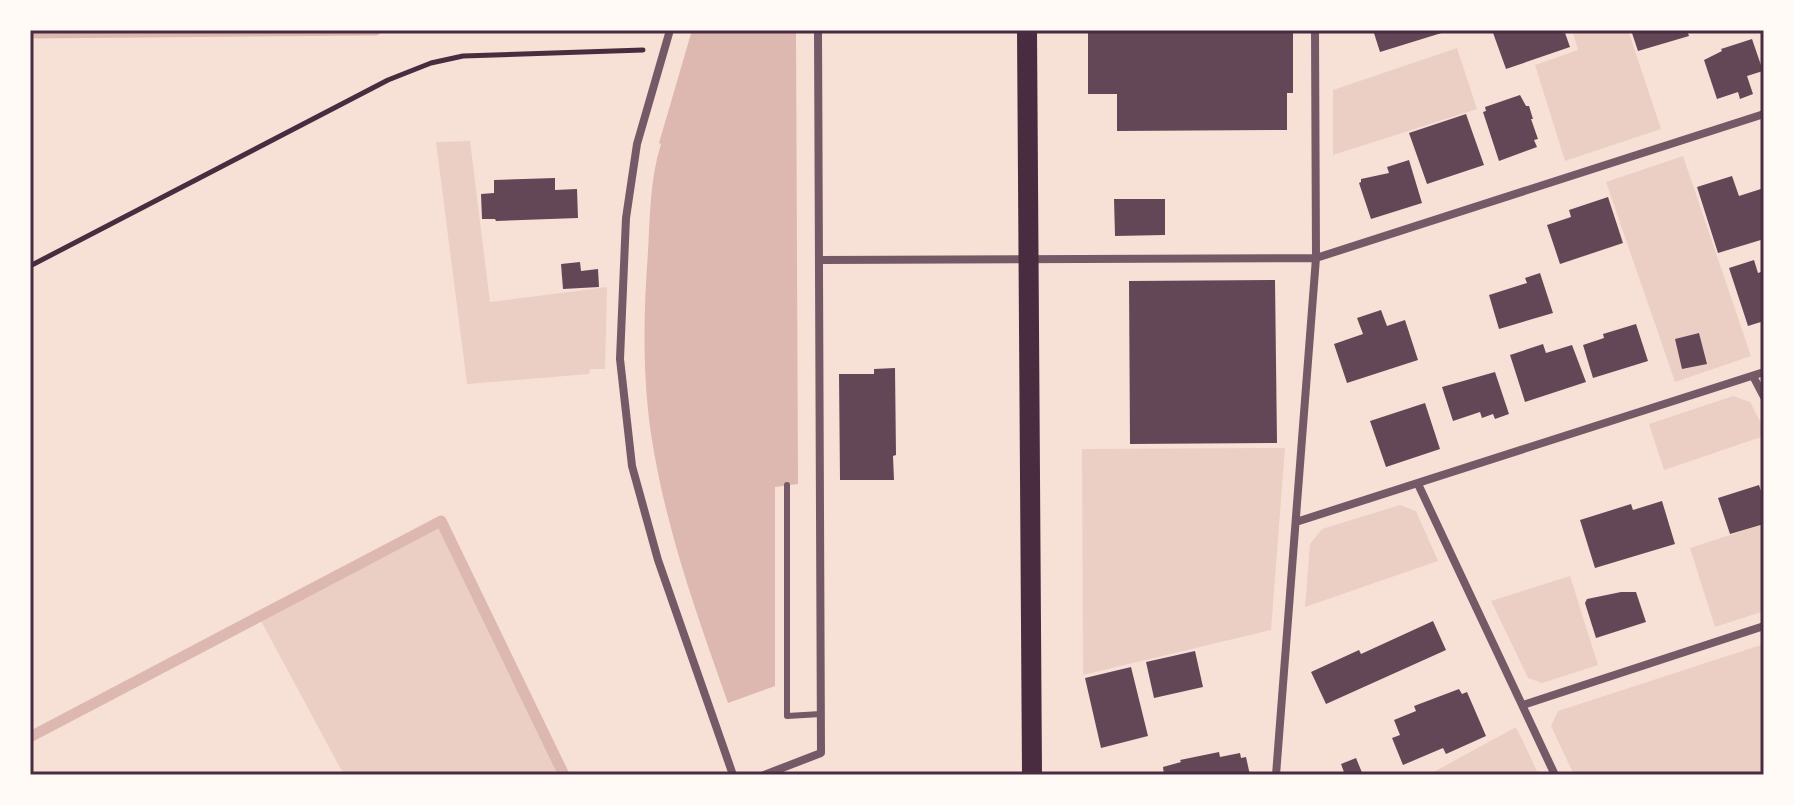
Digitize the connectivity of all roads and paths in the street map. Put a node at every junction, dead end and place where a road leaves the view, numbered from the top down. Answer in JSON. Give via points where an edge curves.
{"nodes":[{"id":1,"x":670,"y":30,"type":"edge"},
{"id":2,"x":818,"y":30,"type":"edge"},
{"id":3,"x":1027,"y":30,"type":"edge"},
{"id":4,"x":1315,"y":30,"type":"edge"},
{"id":5,"x":664,"y":50,"type":"junction"},
{"id":6,"x":1764,"y":114,"type":"edge"},
{"id":7,"x":1316,"y":258,"type":"junction"},
{"id":8,"x":820,"y":260,"type":"junction"},
{"id":9,"x":1028,"y":260,"type":"junction"},
{"id":10,"x":30,"y":266,"type":"edge"},
{"id":11,"x":1764,"y":372,"type":"edge"},
{"id":12,"x":1753,"y":376,"type":"junction"},
{"id":13,"x":1764,"y":397,"type":"edge"},
{"id":14,"x":1418,"y":484,"type":"junction"},
{"id":15,"x":787,"y":485,"type":"dead end"},
{"id":16,"x":1296,"y":522,"type":"junction"},
{"id":17,"x":1764,"y":626,"type":"edge"},
{"id":18,"x":1523,"y":705,"type":"junction"},
{"id":19,"x":821,"y":714,"type":"junction"},
{"id":20,"x":733,"y":775,"type":"edge"},
{"id":21,"x":764,"y":775,"type":"edge"},
{"id":22,"x":1032,"y":775,"type":"edge"},
{"id":23,"x":1276,"y":775,"type":"edge"},
{"id":24,"x":1555,"y":775,"type":"edge"}],
"edges":[{"from":1,"to":5,"type":"street"},
{"from":2,"to":8,"type":"street"},
{"from":3,"to":9,"type":"main road"},
{"from":4,"to":7,"type":"street"},
{"from":5,"to":10,"type":"path","via":[[463,56],[431,63],[388,80]]},
{"from":5,"to":20,"type":"street","via":[[635,159],[626,218],[620,359],[632,466],[658,560]]},
{"from":6,"to":7,"type":"street"},
{"from":7,"to":9,"type":"street"},
{"from":7,"to":16,"type":"street"},
{"from":8,"to":9,"type":"street"},
{"from":8,"to":19,"type":"street"},
{"from":9,"to":22,"type":"main road"},
{"from":11,"to":12,"type":"street"},
{"from":12,"to":13,"type":"street"},
{"from":12,"to":14,"type":"street"},
{"from":14,"to":16,"type":"street"},
{"from":14,"to":18,"type":"street"},
{"from":15,"to":19,"type":"lane","via":[[787,716]]},
{"from":16,"to":23,"type":"street"},
{"from":17,"to":18,"type":"street"},
{"from":18,"to":24,"type":"street"},
{"from":19,"to":21,"type":"street","via":[[821,753]]}]}
